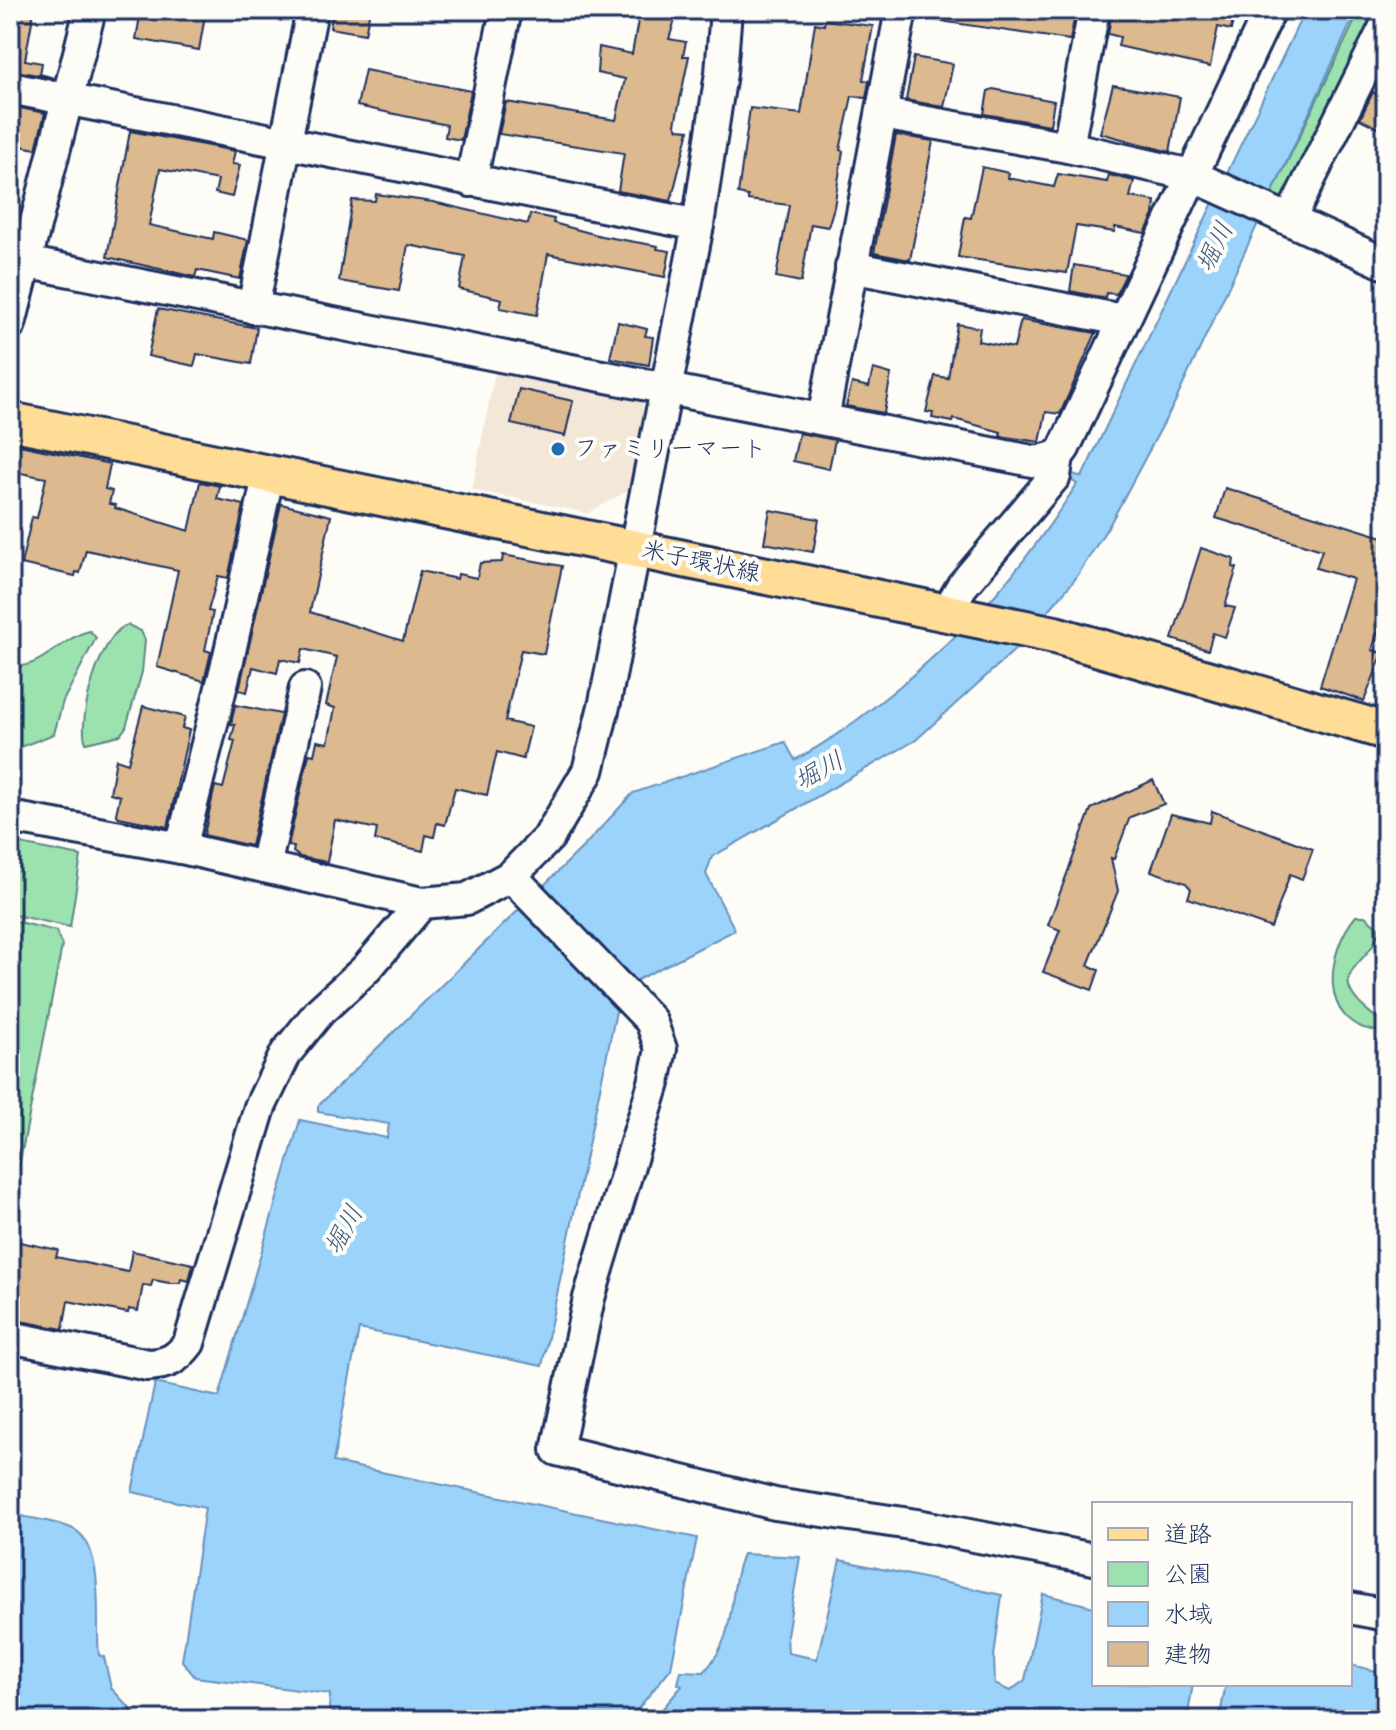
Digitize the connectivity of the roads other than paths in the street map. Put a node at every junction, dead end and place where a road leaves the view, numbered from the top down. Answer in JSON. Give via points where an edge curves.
{"nodes":[{"id":1,"x":90,"y":10,"type":"edge"},
{"id":2,"x":312,"y":10,"type":"edge"},
{"id":3,"x":506,"y":10,"type":"edge"},
{"id":4,"x":726,"y":10,"type":"edge"},
{"id":5,"x":901,"y":10,"type":"edge"},
{"id":6,"x":1094,"y":10,"type":"edge"},
{"id":7,"x":1270,"y":10,"type":"edge"},
{"id":8,"x":1386,"y":25,"type":"edge"},
{"id":9,"x":1378,"y":63,"type":"edge"},
{"id":10,"x":10,"y":88,"type":"edge"},
{"id":11,"x":68,"y":99,"type":"junction"},
{"id":12,"x":882,"y":114,"type":"junction"},
{"id":13,"x":285,"y":144,"type":"junction"},
{"id":14,"x":1068,"y":147,"type":"junction"},
{"id":15,"x":1203,"y":180,"type":"junction"},
{"id":16,"x":471,"y":181,"type":"junction"},
{"id":17,"x":1278,"y":214,"type":"junction"},
{"id":18,"x":698,"y":225,"type":"junction"},
{"id":19,"x":25,"y":262,"type":"junction"},
{"id":20,"x":1386,"y":264,"type":"edge"},
{"id":21,"x":851,"y":267,"type":"junction"},
{"id":22,"x":253,"y":308,"type":"junction"},
{"id":23,"x":1122,"y":320,"type":"junction"},
{"id":24,"x":10,"y":324,"type":"edge"},
{"id":25,"x":667,"y":390,"type":"junction"},
{"id":26,"x":823,"y":419,"type":"junction"},
{"id":27,"x":10,"y":421,"type":"edge"},
{"id":28,"x":1058,"y":456,"type":"junction"},
{"id":29,"x":268,"y":477,"type":"junction"},
{"id":30,"x":638,"y":548,"type":"junction"},
{"id":31,"x":960,"y":618,"type":"junction"},
{"id":32,"x":305,"y":688,"type":"dead end"},
{"id":33,"x":1386,"y":731,"type":"edge"},
{"id":34,"x":10,"y":817,"type":"edge"},
{"id":35,"x":181,"y":848,"type":"junction"},
{"id":36,"x":265,"y":867,"type":"junction"},
{"id":37,"x":519,"y":884,"type":"junction"},
{"id":38,"x":422,"y":903,"type":"junction"},
{"id":39,"x":10,"y":1337,"type":"edge"},
{"id":40,"x":1092,"y":1559,"type":"edge"},
{"id":41,"x":1352,"y":1608,"type":"edge"},
{"id":42,"x":1386,"y":1615,"type":"edge"}],
"edges":[{"from":1,"to":11,"type":"street"},
{"from":2,"to":13,"type":"street"},
{"from":3,"to":16,"type":"street"},
{"from":4,"to":18,"type":"street"},
{"from":5,"to":12,"type":"street"},
{"from":6,"to":14,"type":"street"},
{"from":7,"to":15,"type":"street"},
{"from":8,"to":9,"type":"street"},
{"from":9,"to":17,"type":"street"},
{"from":10,"to":11,"type":"street"},
{"from":11,"to":13,"type":"street"},
{"from":11,"to":19,"type":"street"},
{"from":12,"to":14,"type":"street"},
{"from":12,"to":21,"type":"street"},
{"from":13,"to":16,"type":"street"},
{"from":13,"to":22,"type":"street"},
{"from":14,"to":15,"type":"street"},
{"from":15,"to":17,"type":"street"},
{"from":15,"to":23,"type":"street"},
{"from":16,"to":18,"type":"street"},
{"from":17,"to":20,"type":"street"},
{"from":18,"to":25,"type":"street"},
{"from":19,"to":22,"type":"street"},
{"from":19,"to":24,"type":"street"},
{"from":21,"to":23,"type":"street"},
{"from":21,"to":26,"type":"street"},
{"from":22,"to":25,"type":"street"},
{"from":23,"to":28,"type":"street"},
{"from":25,"to":26,"type":"street"},
{"from":25,"to":30,"type":"street"},
{"from":26,"to":28,"type":"street","via":[[1037,462]]},
{"from":27,"to":29,"type":"main road","name":"米子環状線"},
{"from":28,"to":31,"type":"street","via":[[1055,476],[962,586]]},
{"from":29,"to":30,"type":"main road","name":"米子環状線"},
{"from":29,"to":35,"type":"street"},
{"from":30,"to":31,"type":"main road","name":"米子環状線"},
{"from":30,"to":37,"type":"street","via":[[588,771]]},
{"from":31,"to":33,"type":"main road","name":"米子環状線","via":[[1055,635]]},
{"from":32,"to":36,"type":"street"},
{"from":34,"to":35,"type":"street"},
{"from":35,"to":36,"type":"street"},
{"from":36,"to":38,"type":"street"},
{"from":37,"to":38,"type":"street","via":[[467,899]]},
{"from":37,"to":40,"type":"street","via":[[651,1021],[661,1049],[589,1298],[557,1450],[775,1504]]},
{"from":38,"to":39,"type":"street","via":[[286,1053],[260,1107],[189,1343],[178,1357],[148,1365]]},
{"from":41,"to":42,"type":"street"}]}
